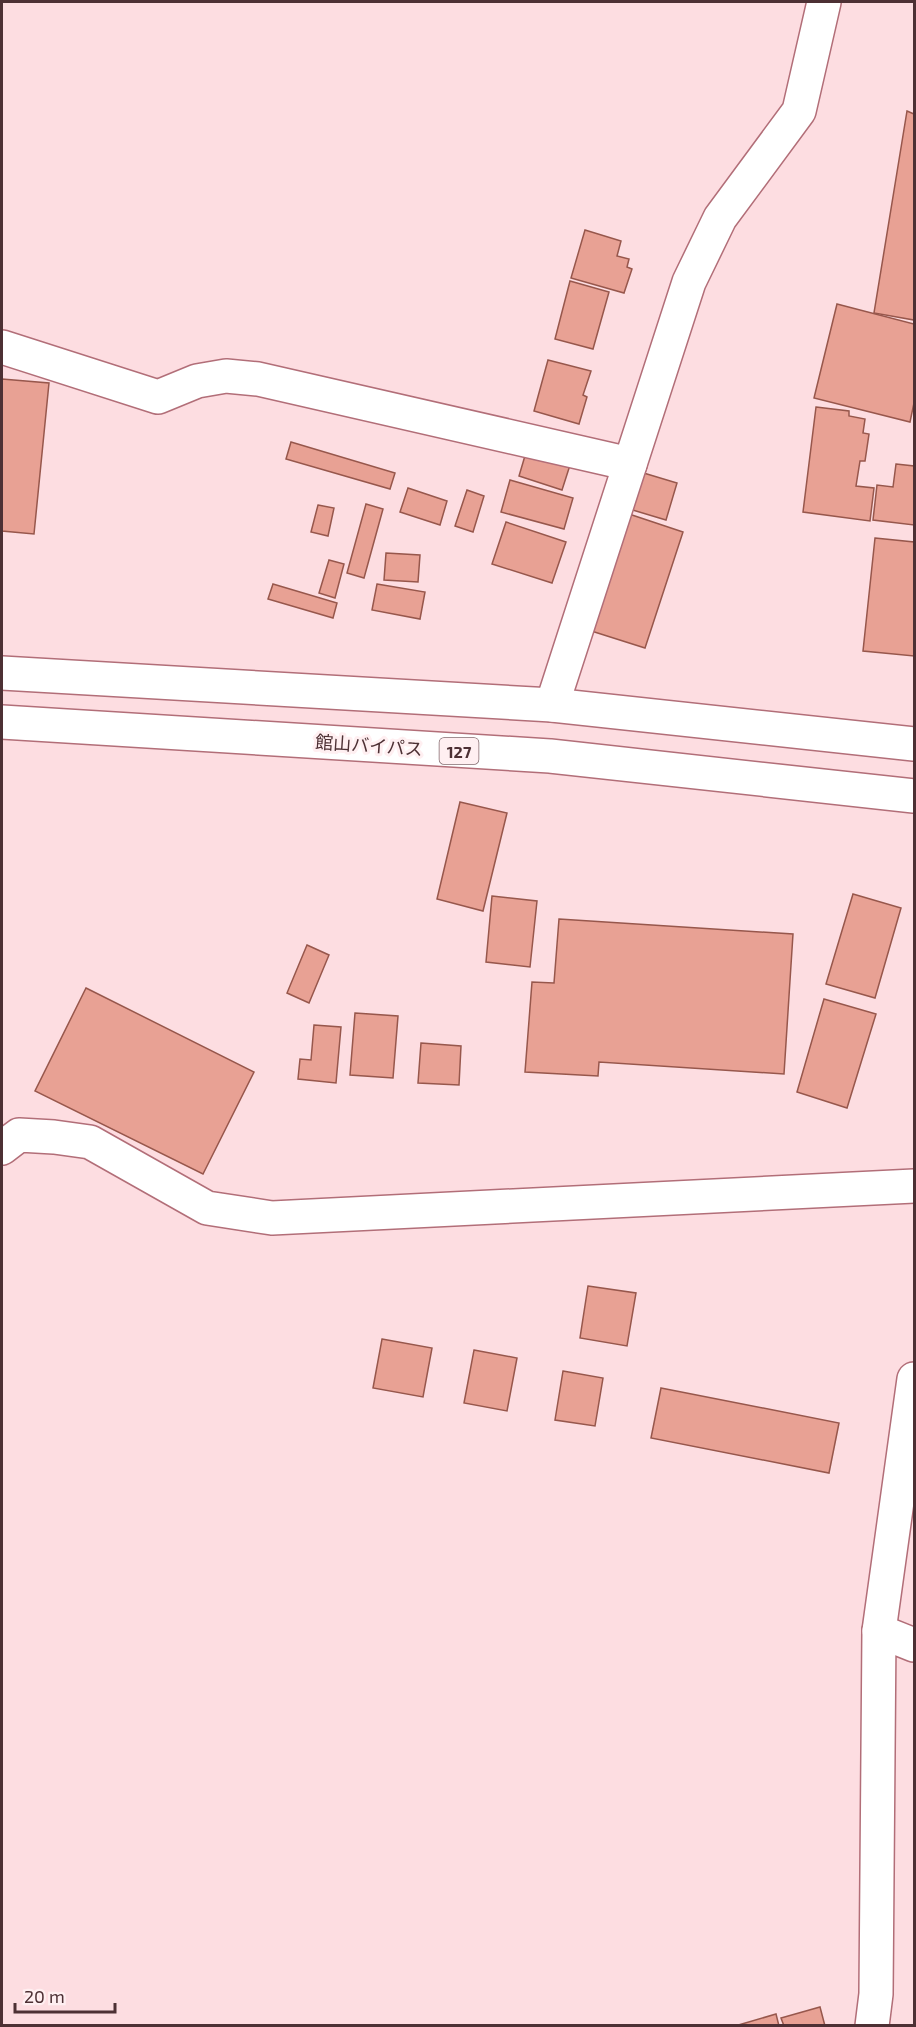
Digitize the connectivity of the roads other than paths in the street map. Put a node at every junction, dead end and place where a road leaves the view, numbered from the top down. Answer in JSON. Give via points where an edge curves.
{"nodes":[{"id":1,"x":824,"y":2,"type":"edge"},
{"id":2,"x":2,"y":347,"type":"edge"},
{"id":3,"x":630,"y":464,"type":"junction"},
{"id":4,"x":2,"y":673,"type":"edge"},
{"id":5,"x":552,"y":705,"type":"junction"},
{"id":6,"x":2,"y":722,"type":"edge"},
{"id":7,"x":915,"y":744,"type":"edge"},
{"id":8,"x":915,"y":796,"type":"edge"},
{"id":9,"x":2,"y":1148,"type":"edge"},
{"id":10,"x":915,"y":1186,"type":"edge"},
{"id":11,"x":915,"y":1379,"type":"edge"},
{"id":12,"x":879,"y":1631,"type":"junction"},
{"id":13,"x":915,"y":1645,"type":"edge"},
{"id":14,"x":872,"y":2025,"type":"edge"}],
"edges":[{"from":1,"to":3,"type":"main road","via":[[799,111],[720,218],[689,282]]},
{"from":2,"to":3,"type":"main road","via":[[158,397],[197,381],[226,376],[258,379]]},
{"from":3,"to":5,"type":"main road"},
{"from":4,"to":5,"type":"main road"},
{"from":5,"to":7,"type":"main road"},
{"from":6,"to":8,"type":"main road","name":"館山バイパス","number":"127","via":[[550,756]]},
{"from":9,"to":10,"type":"main road","via":[[19,1135],[90,1142],[207,1208],[272,1218]]},
{"from":11,"to":12,"type":"main road"},
{"from":12,"to":13,"type":"main road"},
{"from":12,"to":14,"type":"main road","via":[[876,1994]]}]}
